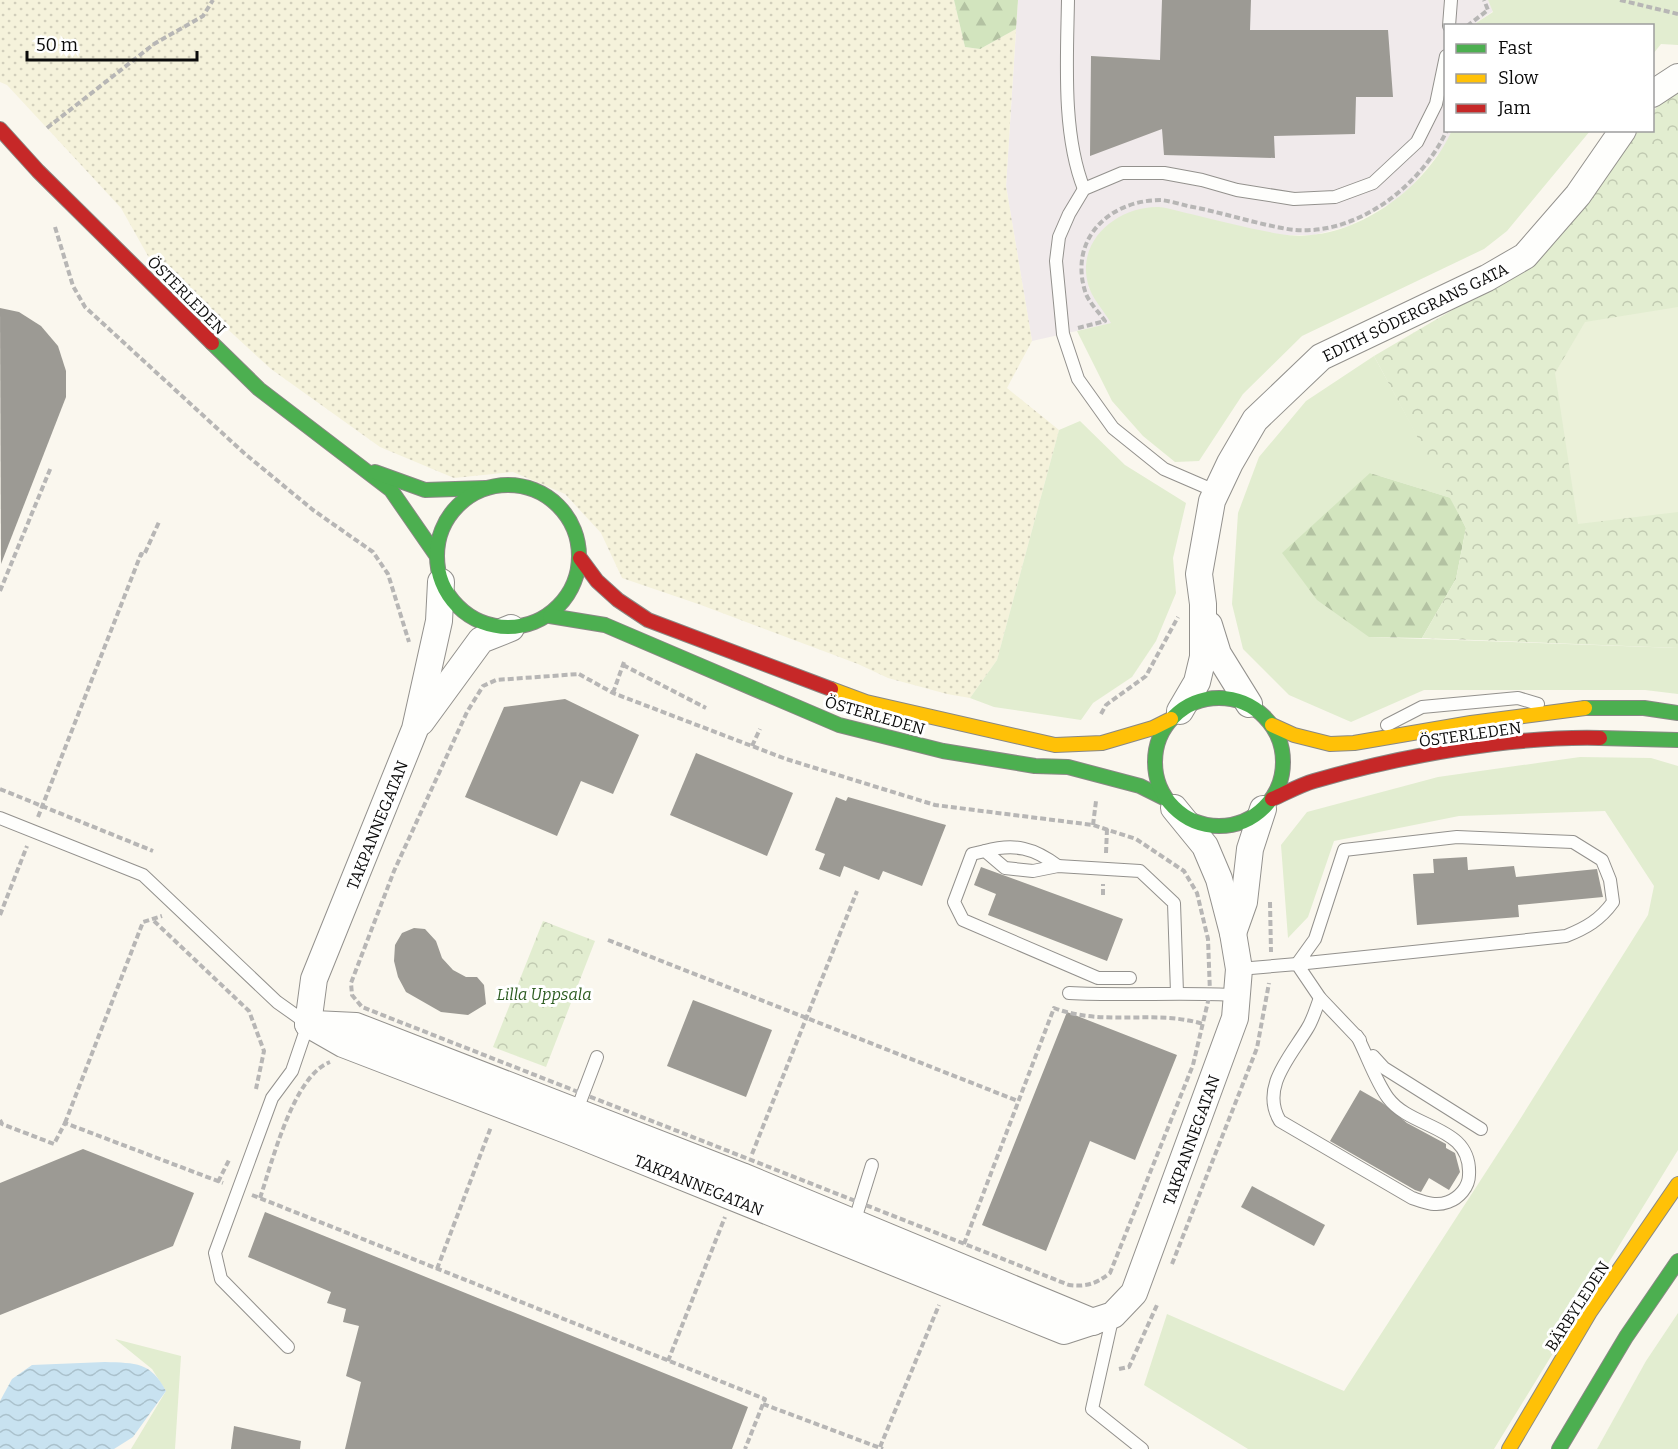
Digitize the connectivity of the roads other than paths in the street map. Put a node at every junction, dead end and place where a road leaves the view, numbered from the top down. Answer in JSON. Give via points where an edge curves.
{"nodes":[{"id":1,"x":1068,"y":0,"type":"edge"},
{"id":2,"x":1451,"y":0,"type":"edge"},
{"id":3,"x":1449,"y":24,"type":"edge"},
{"id":4,"x":1444,"y":66,"type":"edge"},
{"id":5,"x":1678,"y":77,"type":"edge"},
{"id":6,"x":1654,"y":93,"type":"edge"},
{"id":7,"x":0,"y":129,"type":"edge"},
{"id":8,"x":1622,"y":132,"type":"edge"},
{"id":9,"x":1084,"y":189,"type":"junction"},
{"id":10,"x":365,"y":469,"type":"junction"},
{"id":11,"x":487,"y":488,"type":"junction"},
{"id":12,"x":1215,"y":491,"type":"junction"},
{"id":13,"x":436,"y":555,"type":"junction"},
{"id":14,"x":580,"y":558,"type":"junction"},
{"id":15,"x":441,"y":582,"type":"junction"},
{"id":16,"x":1192,"y":608,"type":"junction"},
{"id":17,"x":550,"y":616,"type":"junction"},
{"id":18,"x":511,"y":628,"type":"junction"},
{"id":19,"x":1249,"y":705,"type":"junction"},
{"id":20,"x":1562,"y":711,"type":"junction"},
{"id":21,"x":1678,"y":714,"type":"edge"},
{"id":22,"x":1175,"y":715,"type":"junction"},
{"id":23,"x":1272,"y":725,"type":"junction"},
{"id":24,"x":415,"y":729,"type":"junction"},
{"id":25,"x":1678,"y":740,"type":"edge"},
{"id":26,"x":1354,"y":743,"type":"junction"},
{"id":27,"x":1170,"y":803,"type":"junction"},
{"id":28,"x":1267,"y":804,"type":"junction"},
{"id":29,"x":0,"y":818,"type":"edge"},
{"id":30,"x":985,"y":851,"type":"junction"},
{"id":31,"x":1058,"y":866,"type":"junction"},
{"id":32,"x":1233,"y":933,"type":"junction"},
{"id":33,"x":1297,"y":964,"type":"junction"},
{"id":34,"x":1239,"y":969,"type":"junction"},
{"id":35,"x":1130,"y":978,"type":"dead end"},
{"id":36,"x":1069,"y":993,"type":"dead end"},
{"id":37,"x":1177,"y":993,"type":"junction"},
{"id":38,"x":1237,"y":995,"type":"junction"},
{"id":39,"x":1320,"y":999,"type":"junction"},
{"id":40,"x":308,"y":1024,"type":"junction"},
{"id":41,"x":1357,"y":1036,"type":"junction"},
{"id":42,"x":597,"y":1057,"type":"dead end"},
{"id":43,"x":576,"y":1112,"type":"junction"},
{"id":44,"x":1481,"y":1129,"type":"dead end"},
{"id":45,"x":872,"y":1165,"type":"dead end"},
{"id":46,"x":1678,"y":1184,"type":"edge"},
{"id":47,"x":853,"y":1224,"type":"junction"},
{"id":48,"x":1678,"y":1261,"type":"edge"},
{"id":49,"x":1103,"y":1319,"type":"junction"},
{"id":50,"x":288,"y":1347,"type":"dead end"},
{"id":51,"x":1142,"y":1449,"type":"edge"},
{"id":52,"x":1509,"y":1449,"type":"edge"},
{"id":53,"x":1559,"y":1449,"type":"edge"}],
"edges":[{"from":1,"to":9,"type":"lane","via":[[1071,131],[1076,169]]},
{"from":2,"to":3,"type":"lane"},
{"from":4,"to":9,"type":"lane","via":[[1436,104],[1417,142],[1373,183],[1335,197],[1294,199],[1164,173],[1122,173]]},
{"from":5,"to":6,"type":"street"},
{"from":7,"to":10,"type":"main road","name":"ÖSTERLEDEN","via":[[259,389]]},
{"from":8,"to":12,"type":"street","name":"EDITH SÖDERGRANS GATA","via":[[1578,195],[1525,256],[1321,357],[1255,420]]},
{"from":9,"to":12,"type":"lane","via":[[1059,237],[1056,261],[1063,334],[1078,379],[1113,428],[1164,469]]},
{"from":10,"to":11,"type":"main road","name":"ÖSTERLEDEN","via":[[425,490]]},
{"from":10,"to":13,"type":"main road","name":"ÖSTERLEDEN","via":[[391,490]]},
{"from":11,"to":13,"type":"main road","via":[[465,499],[448,517]]},
{"from":11,"to":14,"type":"main road","via":[[530,488],[552,499],[576,533]]},
{"from":12,"to":16,"type":"street","name":"EDITH SÖDERGRANS GATA"},
{"from":13,"to":15,"type":"main road"},
{"from":14,"to":17,"type":"main road","via":[[572,591]]},
{"from":14,"to":22,"type":"main road","name":"ÖSTERLEDEN","via":[[597,581],[648,620],[866,702],[1055,745],[1102,743]]},
{"from":15,"to":18,"type":"main road","via":[[466,615],[489,626]]},
{"from":15,"to":24,"type":"street","name":"TAKPANNEGATAN","via":[[439,621]]},
{"from":16,"to":19,"type":"street"},
{"from":16,"to":22,"type":"street","via":[[1203,657],[1197,682]]},
{"from":17,"to":18,"type":"main road"},
{"from":17,"to":27,"type":"main road","name":"ÖSTERLEDEN","via":[[605,625],[839,725],[943,751],[1035,766],[1068,767],[1140,786]]},
{"from":18,"to":24,"type":"street","name":"TAKPANNEGATAN","via":[[481,640]]},
{"from":19,"to":22,"type":"main road","via":[[1236,699],[1214,698],[1193,703]]},
{"from":19,"to":23,"type":"main road"},
{"from":20,"to":21,"type":"main road","name":"ÖSTERLEDEN","via":[[1613,708]]},
{"from":20,"to":26,"type":"main road","name":"ÖSTERLEDEN"},
{"from":20,"to":26,"type":"lane","via":[[1518,698],[1422,707]]},
{"from":22,"to":27,"type":"main road","via":[[1161,733],[1155,758],[1158,783]]},
{"from":23,"to":26,"type":"main road","name":"ÖSTERLEDEN","via":[[1330,744]]},
{"from":23,"to":28,"type":"main road","via":[[1281,742],[1284,762],[1281,782]]},
{"from":24,"to":40,"type":"street","name":"TAKPANNEGATAN","via":[[314,979]]},
{"from":25,"to":28,"type":"main road","name":"ÖSTERLEDEN","via":[[1591,738],[1507,744],[1419,757],[1312,781]]},
{"from":27,"to":28,"type":"main road","via":[[1194,821],[1218,826],[1242,822]]},
{"from":27,"to":32,"type":"street","name":"TAKPANNEGATAN","via":[[1204,846]]},
{"from":28,"to":32,"type":"street","name":"TAKPANNEGATAN","via":[[1250,849],[1244,902]]},
{"from":29,"to":40,"type":"lane","via":[[143,875],[277,1002]]},
{"from":30,"to":31,"type":"lane","via":[[1004,846],[1040,852]]},
{"from":30,"to":31,"type":"lane","via":[[1005,868],[1033,871]]},
{"from":30,"to":35,"type":"lane","via":[[972,854],[954,902],[963,920],[1098,978]]},
{"from":31,"to":37,"type":"lane","via":[[1140,871],[1174,903]]},
{"from":32,"to":34,"type":"street","name":"TAKPANNEGATAN"},
{"from":33,"to":33,"type":"lane","via":[[1315,939],[1344,850],[1457,837],[1573,842],[1602,860],[1610,880],[1612,902],[1602,916],[1566,936]]},
{"from":33,"to":34,"type":"lane"},
{"from":33,"to":39,"type":"lane"},
{"from":34,"to":38,"type":"street","name":"TAKPANNEGATAN"},
{"from":36,"to":37,"type":"lane"},
{"from":37,"to":38,"type":"lane"},
{"from":38,"to":49,"type":"street","name":"TAKPANNEGATAN","via":[[1234,1018],[1134,1293]]},
{"from":39,"to":41,"type":"lane"},
{"from":39,"to":41,"type":"lane","via":[[1309,1027],[1274,1087],[1272,1107],[1280,1121],[1412,1198],[1432,1205],[1460,1195],[1469,1183],[1470,1166],[1465,1152],[1456,1139],[1414,1118],[1388,1097]]},
{"from":40,"to":43,"type":"street","name":"TAKPANNEGATAN","via":[[344,1044]]},
{"from":40,"to":50,"type":"lane","via":[[292,1071],[272,1098],[215,1253],[220,1279]]},
{"from":41,"to":44,"type":"lane","via":[[1383,1068]]},
{"from":42,"to":43,"type":"lane"},
{"from":43,"to":47,"type":"street","name":"TAKPANNEGATAN"},
{"from":45,"to":47,"type":"lane"},
{"from":46,"to":52,"type":"main road","name":"BÄRBYLEDEN","via":[[1590,1312]]},
{"from":47,"to":49,"type":"street","name":"TAKPANNEGATAN"},
{"from":48,"to":53,"type":"main road","via":[[1626,1337]]},
{"from":49,"to":51,"type":"lane","via":[[1092,1409]]}]}
